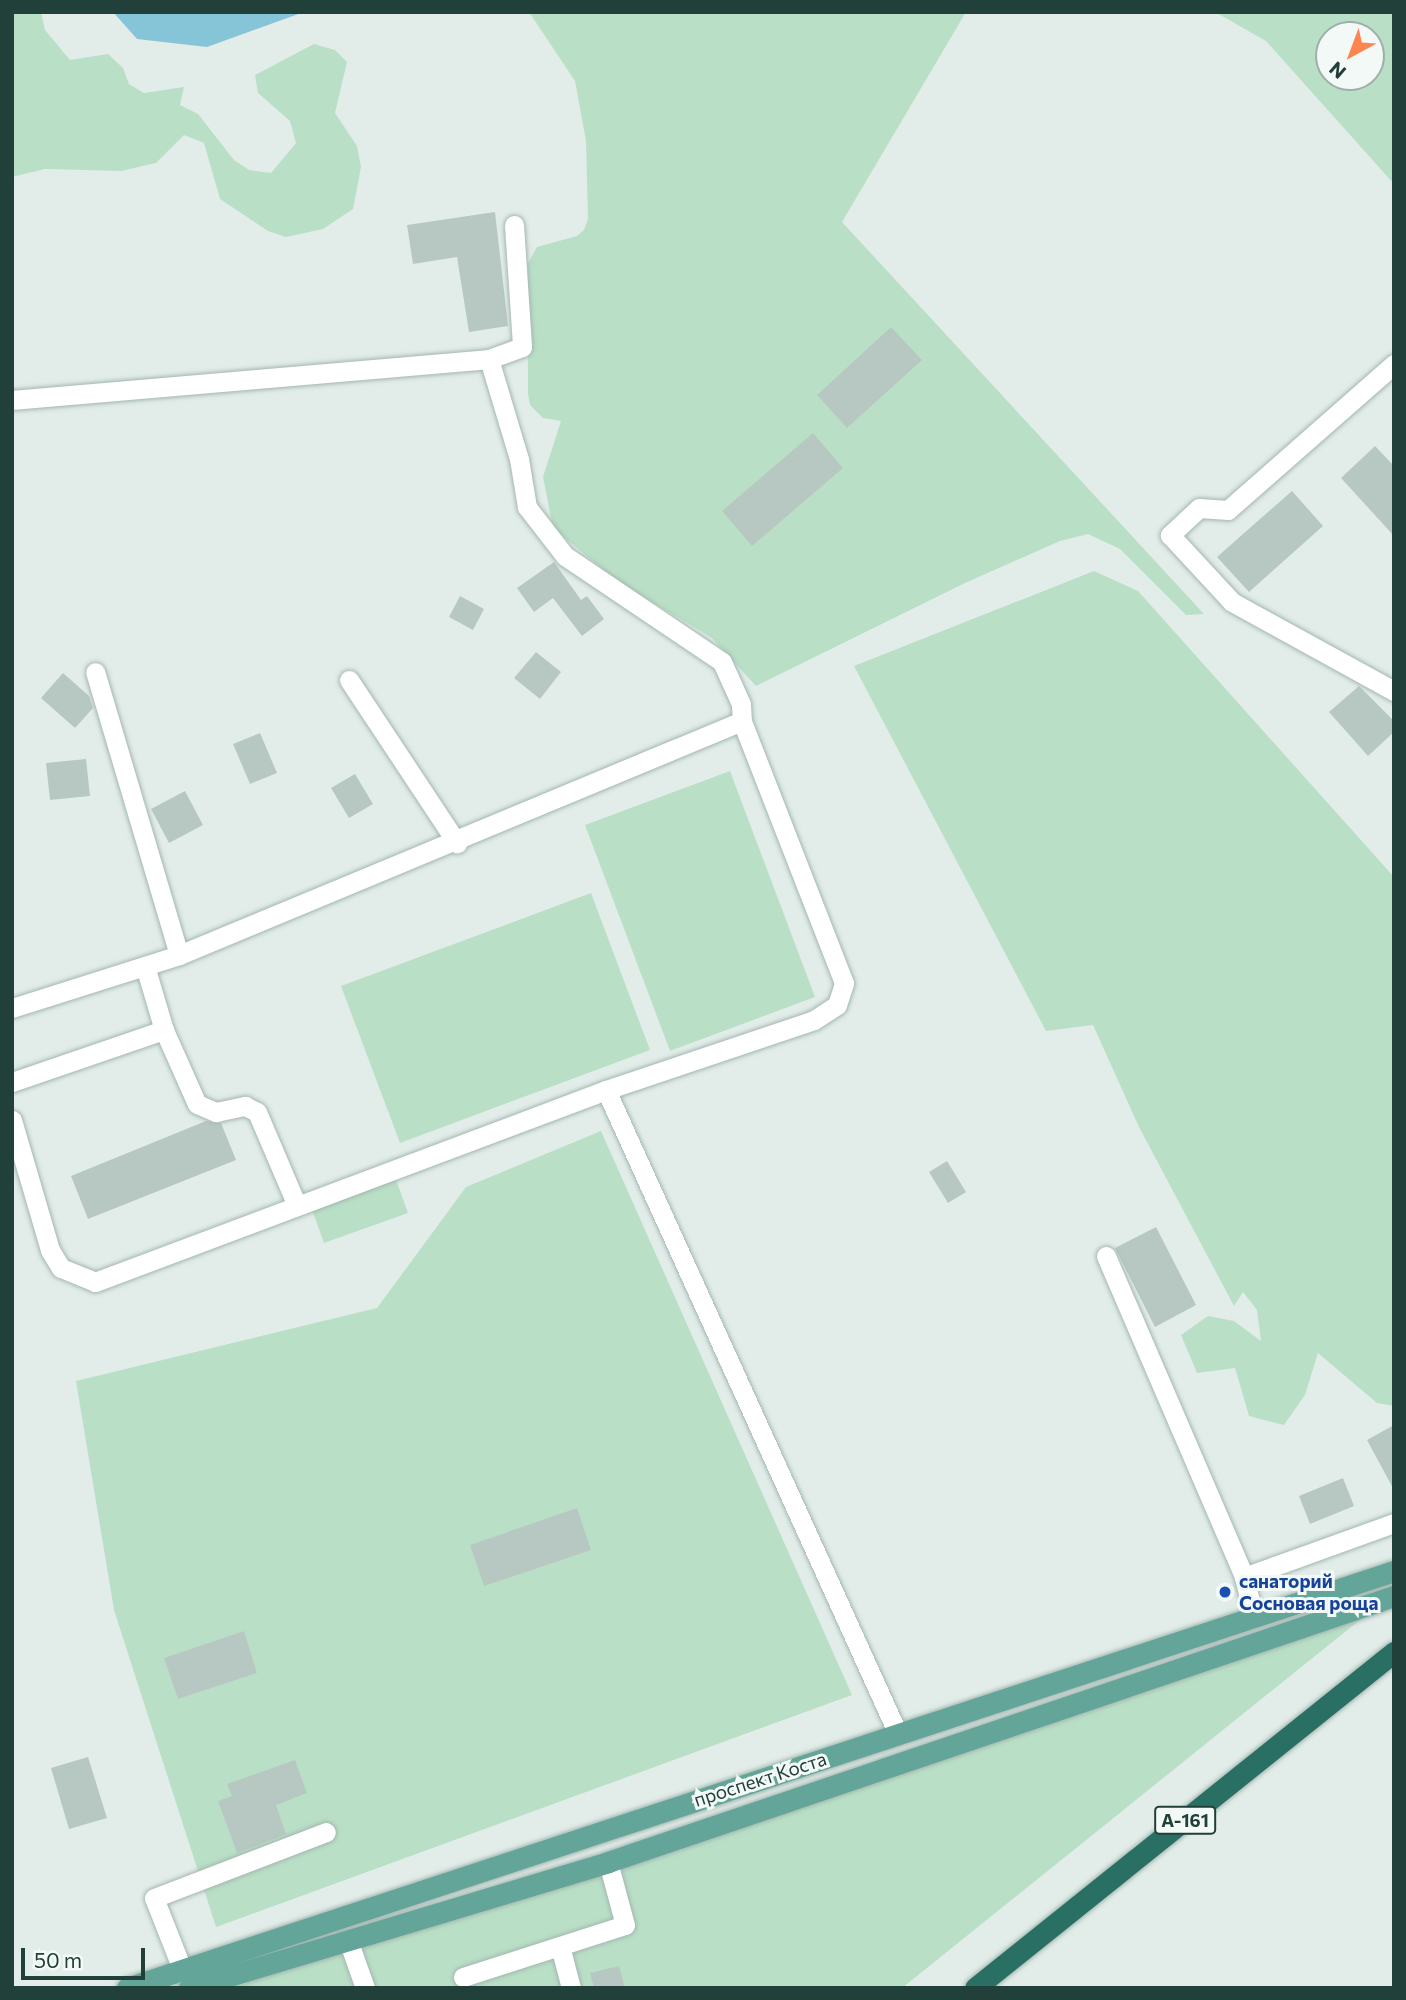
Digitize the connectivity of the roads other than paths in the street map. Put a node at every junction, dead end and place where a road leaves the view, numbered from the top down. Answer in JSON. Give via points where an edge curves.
{"nodes":[{"id":1,"x":514,"y":225,"type":"dead end"},
{"id":2,"x":489,"y":359,"type":"junction"},
{"id":3,"x":1394,"y":364,"type":"edge"},
{"id":4,"x":12,"y":400,"type":"edge"},
{"id":5,"x":95,"y":672,"type":"dead end"},
{"id":6,"x":349,"y":680,"type":"dead end"},
{"id":7,"x":1394,"y":691,"type":"edge"},
{"id":8,"x":741,"y":721,"type":"junction"},
{"id":9,"x":457,"y":843,"type":"junction"},
{"id":10,"x":178,"y":955,"type":"junction"},
{"id":11,"x":145,"y":966,"type":"junction"},
{"id":12,"x":12,"y":1008,"type":"edge"},
{"id":13,"x":164,"y":1030,"type":"junction"},
{"id":14,"x":12,"y":1082,"type":"edge"},
{"id":15,"x":606,"y":1090,"type":"junction"},
{"id":16,"x":12,"y":1120,"type":"edge"},
{"id":17,"x":297,"y":1206,"type":"junction"},
{"id":18,"x":1106,"y":1256,"type":"dead end"},
{"id":19,"x":1394,"y":1522,"type":"edge"},
{"id":20,"x":1394,"y":1571,"type":"edge"},
{"id":21,"x":1244,"y":1577,"type":"junction"},
{"id":22,"x":1394,"y":1597,"type":"edge"},
{"id":23,"x":1253,"y":1614,"type":"junction"},
{"id":24,"x":1262,"y":1641,"type":"junction"},
{"id":25,"x":1394,"y":1652,"type":"edge"},
{"id":26,"x":898,"y":1734,"type":"junction"},
{"id":27,"x":326,"y":1832,"type":"dead end"},
{"id":28,"x":608,"y":1862,"type":"junction"},
{"id":29,"x":348,"y":1940,"type":"junction"},
{"id":30,"x":561,"y":1946,"type":"junction"},
{"id":31,"x":463,"y":1977,"type":"dead end"},
{"id":32,"x":186,"y":1978,"type":"edge"},
{"id":33,"x":127,"y":1988,"type":"edge"},
{"id":34,"x":365,"y":1988,"type":"edge"},
{"id":35,"x":571,"y":1988,"type":"edge"},
{"id":36,"x":975,"y":1988,"type":"edge"}],
"edges":[{"from":1,"to":2,"type":"street","via":[[522,347]]},
{"from":2,"to":4,"type":"street"},
{"from":2,"to":8,"type":"street","via":[[519,459],[527,507],[565,556],[722,662],[741,704]]},
{"from":3,"to":7,"type":"street","via":[[1228,510],[1199,508],[1170,535],[1232,602]]},
{"from":5,"to":10,"type":"street"},
{"from":6,"to":9,"type":"street"},
{"from":8,"to":9,"type":"street"},
{"from":8,"to":15,"type":"street","via":[[844,983],[837,1006],[814,1020]]},
{"from":9,"to":10,"type":"street"},
{"from":10,"to":11,"type":"street"},
{"from":11,"to":12,"type":"street"},
{"from":11,"to":13,"type":"street"},
{"from":13,"to":14,"type":"street"},
{"from":13,"to":17,"type":"street","via":[[202,1110],[245,1107],[257,1112]]},
{"from":15,"to":17,"type":"street"},
{"from":15,"to":26,"type":"street"},
{"from":16,"to":17,"type":"street","via":[[50,1250],[61,1268],[78,1279],[95,1282]]},
{"from":18,"to":21,"type":"street"},
{"from":19,"to":21,"type":"street"},
{"from":20,"to":23,"type":"main road","name":"проспект Коста"},
{"from":21,"to":23,"type":"street"},
{"from":22,"to":24,"type":"main road","name":"проспект Коста"},
{"from":23,"to":24,"type":"main road"},
{"from":23,"to":26,"type":"main road","name":"проспект Коста"},
{"from":24,"to":28,"type":"main road","name":"проспект Коста"},
{"from":25,"to":36,"type":"highway","number":"А-161"},
{"from":26,"to":32,"type":"main road","name":"проспект Коста"},
{"from":27,"to":32,"type":"street","via":[[154,1898]]},
{"from":28,"to":29,"type":"main road","name":"проспект Коста"},
{"from":28,"to":30,"type":"street","via":[[625,1925]]},
{"from":29,"to":32,"type":"main road","name":"проспект Коста"},
{"from":29,"to":34,"type":"street"},
{"from":30,"to":31,"type":"street"},
{"from":30,"to":35,"type":"street"},
{"from":32,"to":33,"type":"main road","name":"проспект Коста"}]}
